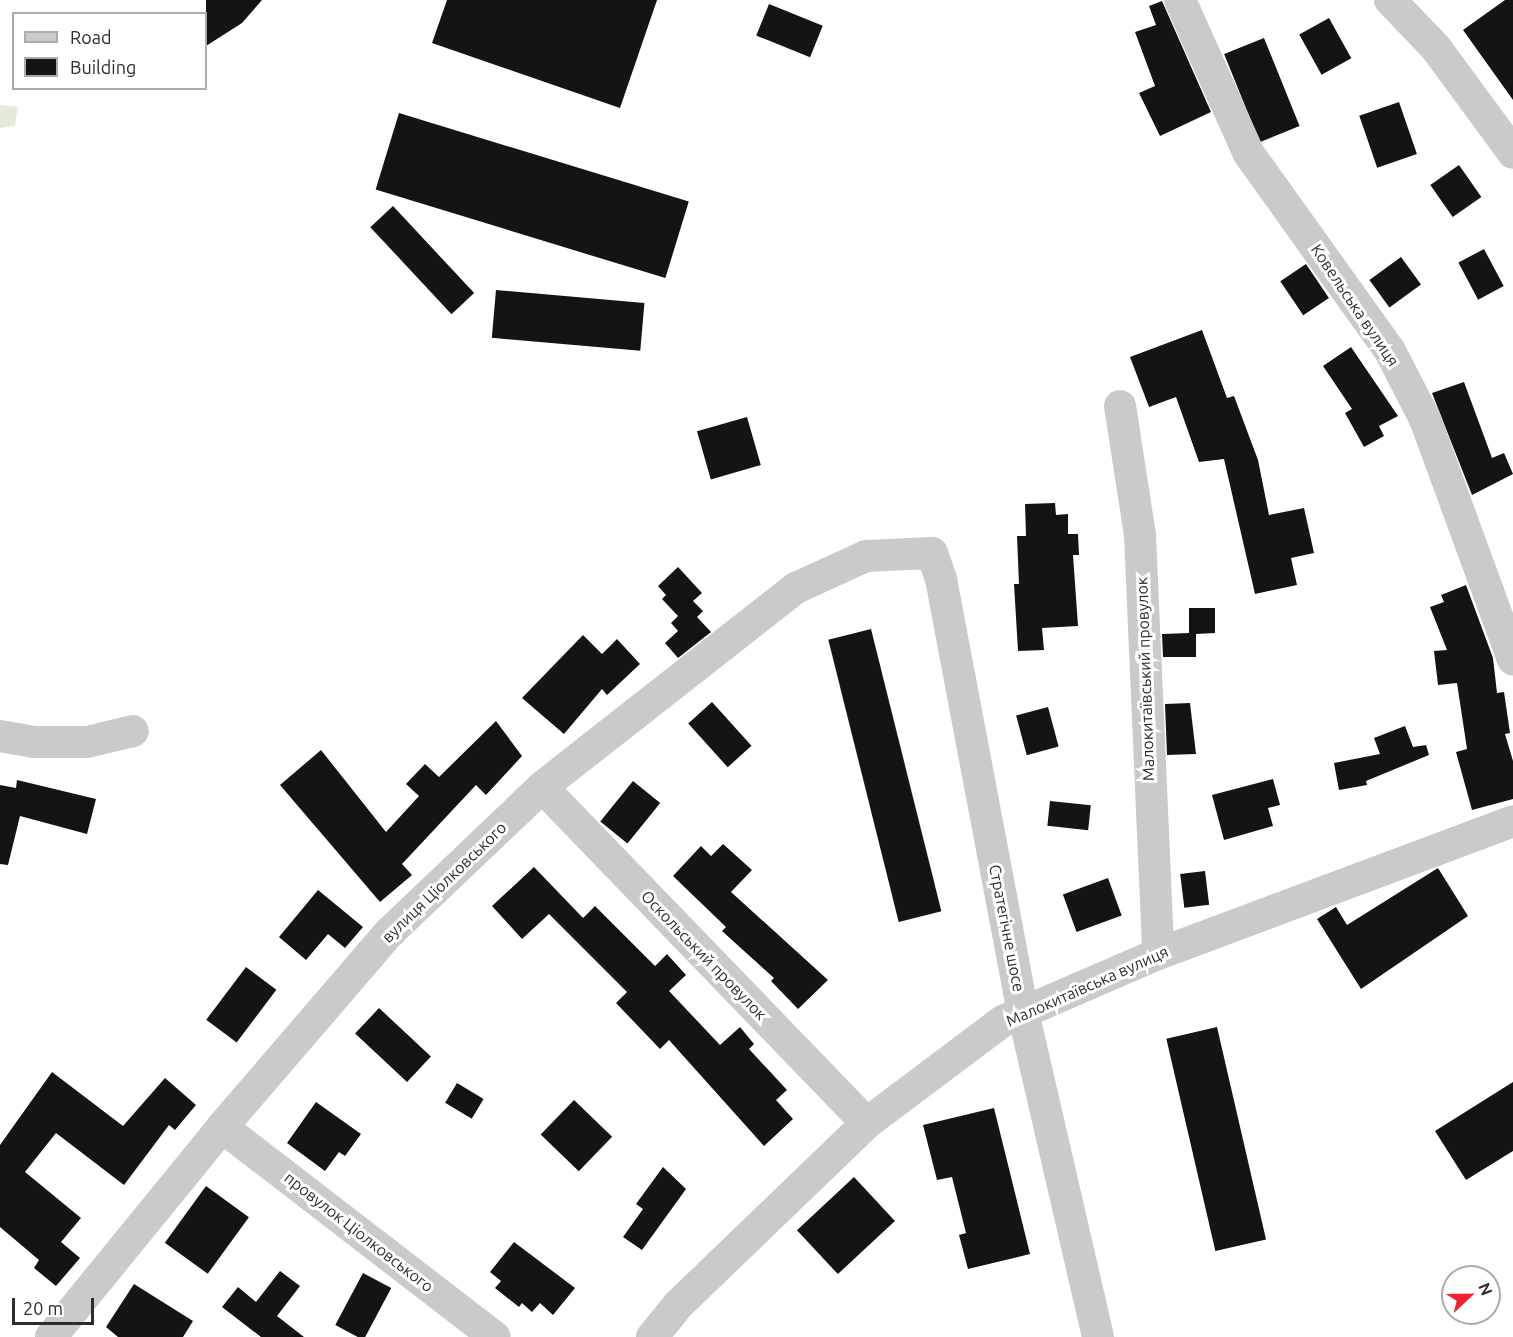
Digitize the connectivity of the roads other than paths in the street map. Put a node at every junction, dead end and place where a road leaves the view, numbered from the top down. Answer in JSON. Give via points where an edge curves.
{"nodes":[{"id":1,"x":1180,"y":0,"type":"edge"},
{"id":2,"x":1390,"y":0,"type":"edge"},
{"id":3,"x":1513,"y":153,"type":"edge"},
{"id":4,"x":1120,"y":406,"type":"dead end"},
{"id":5,"x":932,"y":553,"type":"joint"},
{"id":6,"x":1513,"y":659,"type":"edge"},
{"id":7,"x":134,"y":731,"type":"dead end"},
{"id":8,"x":0,"y":736,"type":"edge"},
{"id":9,"x":542,"y":787,"type":"junction"},
{"id":10,"x":1513,"y":821,"type":"edge"},
{"id":11,"x":1158,"y":954,"type":"junction"},
{"id":12,"x":1023,"y":1012,"type":"junction"},
{"id":13,"x":867,"y":1123,"type":"junction"},
{"id":14,"x":222,"y":1126,"type":"junction"},
{"id":15,"x":51,"y":1337,"type":"edge"},
{"id":16,"x":495,"y":1337,"type":"edge"},
{"id":17,"x":652,"y":1337,"type":"edge"},
{"id":18,"x":1098,"y":1337,"type":"edge"}],
"edges":[{"from":1,"to":6,"type":"street","name":"Ковельська вулиця","via":[[1249,154],[1390,351],[1425,418]]},
{"from":2,"to":3,"type":"street","via":[[1436,48]]},
{"from":4,"to":11,"type":"street","name":"Малокитаївський провулок","via":[[1140,535]]},
{"from":5,"to":9,"type":"street","name":"вулиця Ціолковського","via":[[866,556],[796,588]]},
{"from":5,"to":12,"type":"street","name":"Стратегічне шосе","via":[[941,579]]},
{"from":7,"to":8,"type":"street","via":[[87,742],[34,742]]},
{"from":9,"to":13,"type":"street","name":"Оскольський провулок"},
{"from":9,"to":14,"type":"street","name":"вулиця Ціолковського","via":[[390,932]]},
{"from":10,"to":11,"type":"street","name":"Малокитаївська вулиця"},
{"from":11,"to":12,"type":"street","name":"Малокитаївська вулиця"},
{"from":12,"to":13,"type":"street","name":"Малокитаївська вулиця","via":[[980,1037]]},
{"from":12,"to":18,"type":"street","name":"Стратегічне шосе"},
{"from":13,"to":17,"type":"street","name":"Малокитаївська вулиця","via":[[680,1304]]},
{"from":14,"to":15,"type":"street","name":"вулиця Ціолковського"},
{"from":14,"to":16,"type":"street","name":"провулок Ціолковського"}]}
